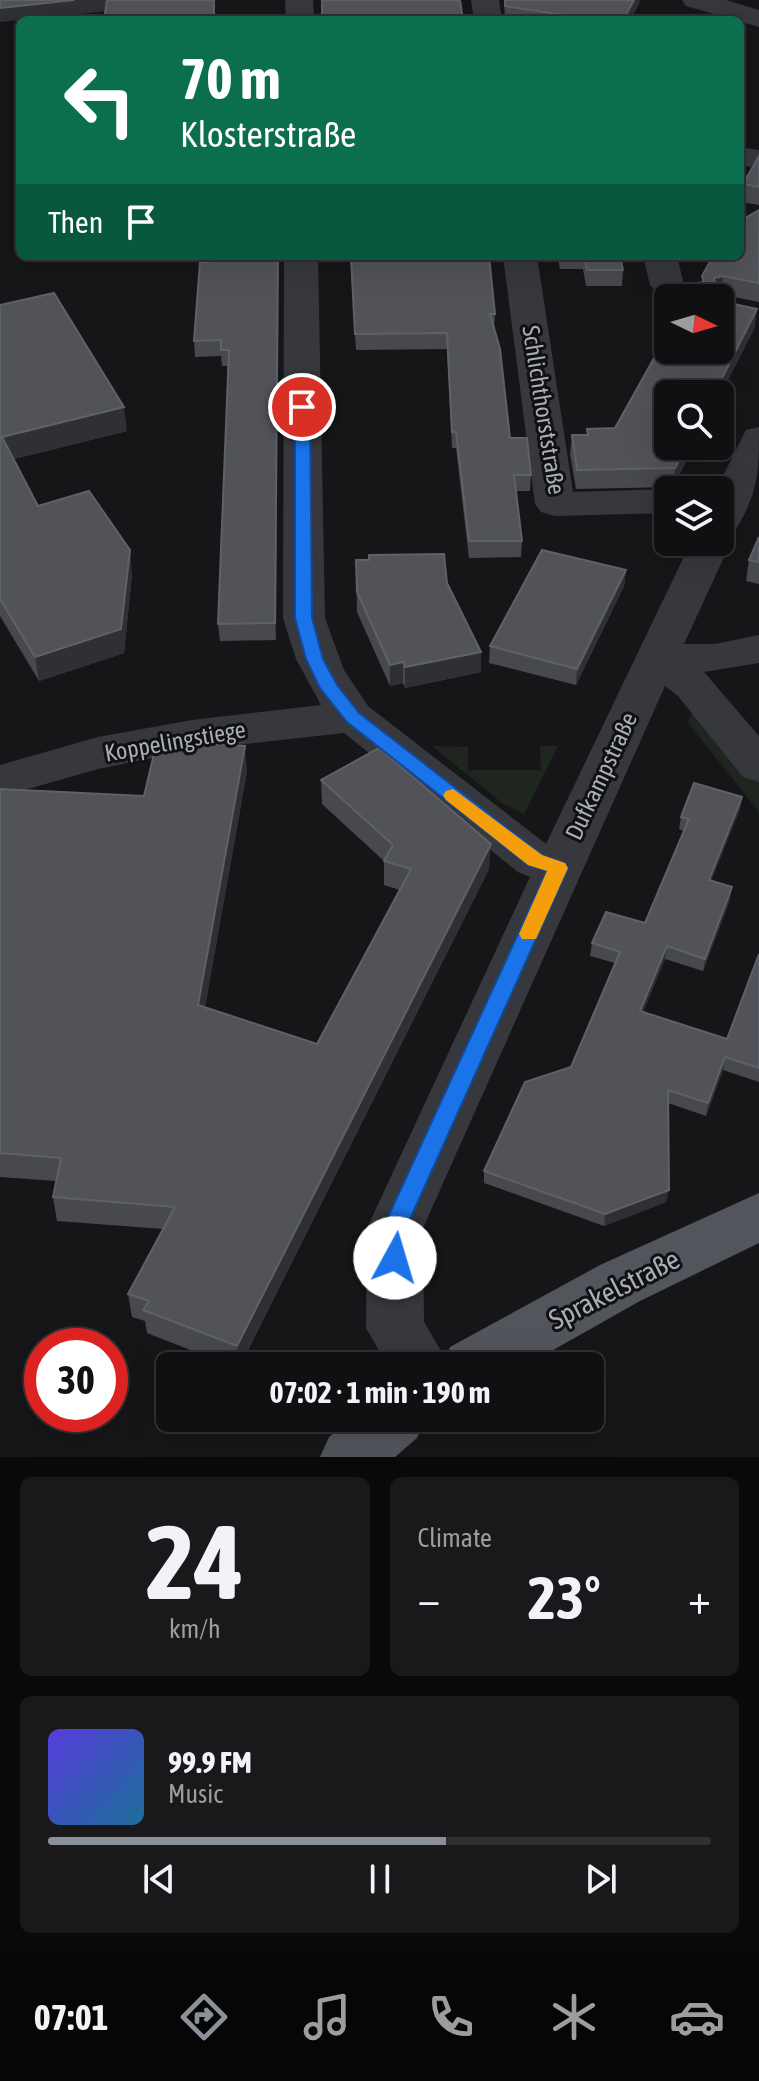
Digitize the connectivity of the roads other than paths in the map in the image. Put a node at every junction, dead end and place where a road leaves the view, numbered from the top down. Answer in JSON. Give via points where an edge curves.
{"nodes":[{"id":1,"x":696,"y":0,"type":"edge"},
{"id":2,"x":720,"y":15,"type":"edge"},
{"id":3,"x":301,"y":260,"type":"edge"},
{"id":4,"x":521,"y":260,"type":"edge"},
{"id":5,"x":661,"y":260,"type":"edge"},
{"id":6,"x":667,"y":284,"type":"edge"},
{"id":7,"x":759,"y":438,"type":"edge"},
{"id":8,"x":734,"y":487,"type":"edge"},
{"id":9,"x":654,"y":501,"type":"edge"},
{"id":10,"x":705,"y":556,"type":"edge"},
{"id":11,"x":759,"y":649,"type":"edge"},
{"id":12,"x":658,"y":659,"type":"junction"},
{"id":13,"x":353,"y":717,"type":"junction"},
{"id":14,"x":759,"y":766,"type":"edge"},
{"id":15,"x":0,"y":781,"type":"edge"},
{"id":16,"x":558,"y":868,"type":"junction"},
{"id":17,"x":759,"y":1217,"type":"edge"},
{"id":18,"x":411,"y":1352,"type":"edge"},
{"id":19,"x":496,"y":1352,"type":"edge"},
{"id":20,"x":379,"y":1432,"type":"edge"},
{"id":21,"x":350,"y":1457,"type":"edge"}],
"edges":[{"from":1,"to":2,"type":"street"},
{"from":3,"to":13,"type":"street","via":[[304,618],[329,688]]},
{"from":4,"to":9,"type":"street","name":"Schlichthorststraße","via":[[555,504]]},
{"from":5,"to":6,"type":"street"},
{"from":7,"to":8,"type":"street"},
{"from":10,"to":12,"type":"street","name":"Dufkampstraße"},
{"from":11,"to":12,"type":"street","via":[[715,658]]},
{"from":12,"to":14,"type":"street","via":[[693,686]]},
{"from":12,"to":16,"type":"street","name":"Dufkampstraße"},
{"from":13,"to":15,"type":"street","name":"Koppelingstiege","via":[[192,735],[98,753]]},
{"from":13,"to":16,"type":"street","via":[[535,860]]},
{"from":16,"to":18,"type":"street","name":"Dufkampstraße","via":[[395,1228],[395,1328]]},
{"from":17,"to":19,"type":"main road","name":"Sprakelstraße","via":[[620,1283]]},
{"from":20,"to":21,"type":"main road"}]}
